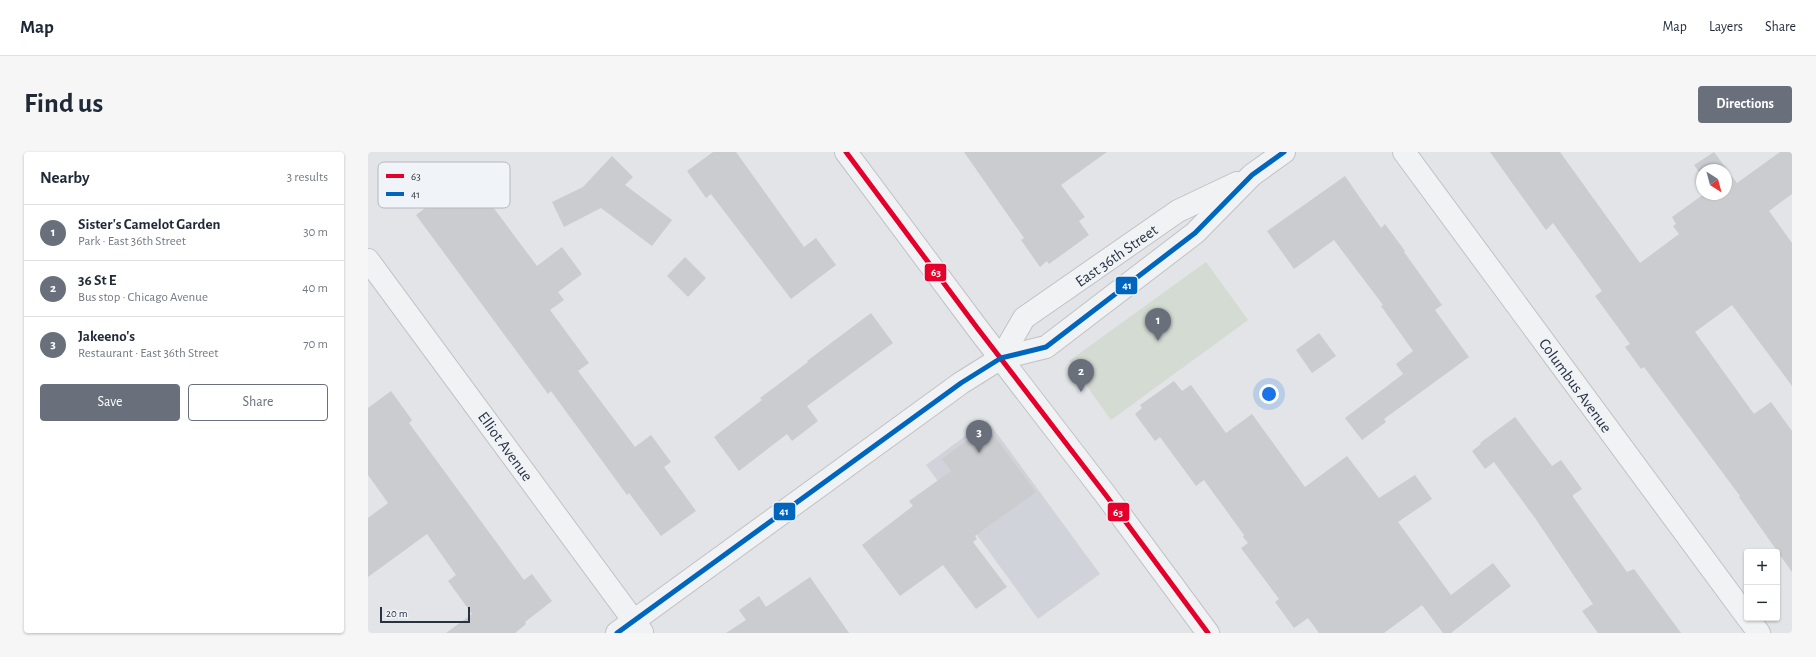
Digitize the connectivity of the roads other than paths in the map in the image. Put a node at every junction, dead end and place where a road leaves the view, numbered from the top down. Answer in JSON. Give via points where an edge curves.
{"nodes":[{"id":1,"x":846,"y":152,"type":"edge"},
{"id":2,"x":1284,"y":152,"type":"edge"},
{"id":3,"x":1404,"y":152,"type":"edge"},
{"id":4,"x":1252,"y":175,"type":"junction"},
{"id":5,"x":368,"y":260,"type":"edge"},
{"id":6,"x":1001,"y":358,"type":"junction"},
{"id":7,"x":1744,"y":614,"type":"edge"},
{"id":8,"x":1749,"y":621,"type":"edge"},
{"id":9,"x":632,"y":629,"type":"edge"},
{"id":10,"x":1208,"y":633,"type":"edge"},
{"id":11,"x":1759,"y":633,"type":"edge"}],
"edges":[{"from":1,"to":6,"type":"street"},
{"from":2,"to":4,"type":"street","name":"East 36th Street"},
{"from":3,"to":7,"type":"street","name":"Columbus Avenue"},
{"from":4,"to":6,"type":"street","name":"East 36th Street","via":[[1195,233],[1046,347]]},
{"from":4,"to":6,"type":"street","name":"East 36th Street","via":[[1178,211],[1024,318]]},
{"from":5,"to":9,"type":"street","name":"Elliot Avenue"},
{"from":6,"to":9,"type":"street","name":"East 36th Street","via":[[961,383]]},
{"from":6,"to":10,"type":"street"},
{"from":8,"to":11,"type":"street","name":"Columbus Avenue"}]}
